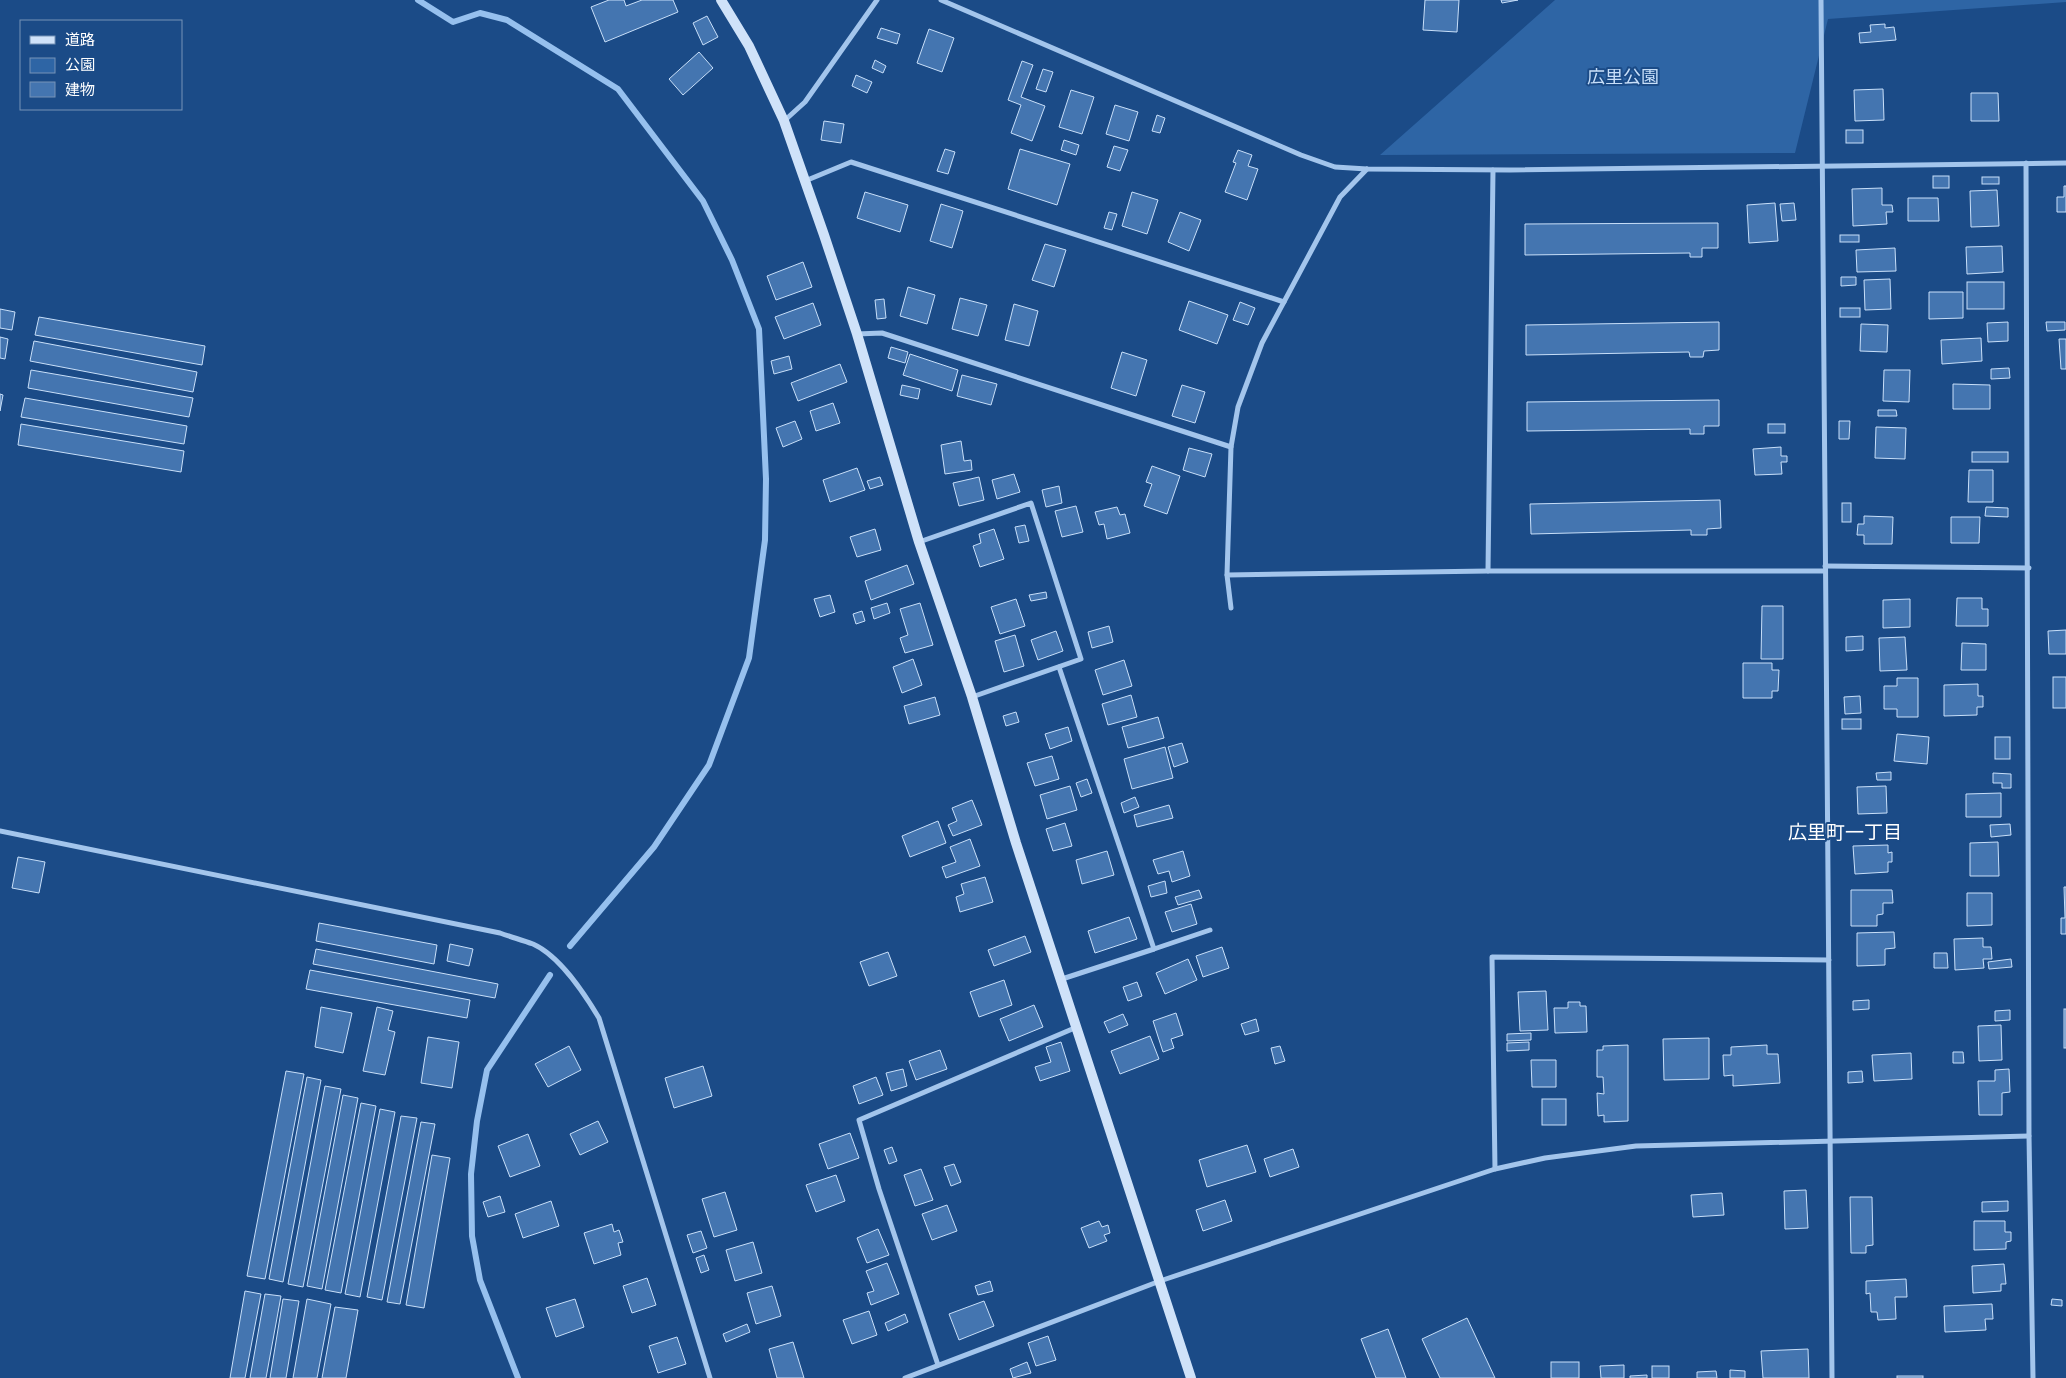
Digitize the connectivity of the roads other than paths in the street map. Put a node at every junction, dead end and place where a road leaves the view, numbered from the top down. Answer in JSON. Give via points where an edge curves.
{"nodes":[{"id":1,"x":720,"y":0,"type":"edge"},
{"id":2,"x":877,"y":0,"type":"edge"},
{"id":3,"x":941,"y":0,"type":"edge"},
{"id":4,"x":1821,"y":0,"type":"edge"},
{"id":5,"x":784,"y":121,"type":"junction"},
{"id":6,"x":2026,"y":163,"type":"junction"},
{"id":7,"x":2066,"y":163,"type":"edge"},
{"id":8,"x":1822,"y":166,"type":"junction"},
{"id":9,"x":1367,"y":170,"type":"junction"},
{"id":10,"x":1494,"y":170,"type":"junction"},
{"id":11,"x":805,"y":181,"type":"junction"},
{"id":12,"x":1284,"y":302,"type":"junction"},
{"id":13,"x":857,"y":334,"type":"junction"},
{"id":14,"x":1231,"y":447,"type":"junction"},
{"id":15,"x":919,"y":542,"type":"junction"},
{"id":16,"x":1825,"y":568,"type":"junction"},
{"id":17,"x":2029,"y":568,"type":"junction"},
{"id":18,"x":1488,"y":571,"type":"junction"},
{"id":19,"x":1227,"y":575,"type":"junction"},
{"id":20,"x":1231,"y":608,"type":"dead end"},
{"id":21,"x":1059,"y":666,"type":"junction"},
{"id":22,"x":972,"y":697,"type":"junction"},
{"id":23,"x":0,"y":832,"type":"edge"},
{"id":24,"x":1210,"y":930,"type":"dead end"},
{"id":25,"x":1154,"y":949,"type":"junction"},
{"id":26,"x":1829,"y":960,"type":"junction"},
{"id":27,"x":1062,"y":979,"type":"junction"},
{"id":28,"x":1078,"y":1026,"type":"junction"},
{"id":29,"x":2029,"y":1136,"type":"junction"},
{"id":30,"x":1830,"y":1141,"type":"junction"},
{"id":31,"x":1495,"y":1169,"type":"junction"},
{"id":32,"x":1160,"y":1281,"type":"junction"},
{"id":33,"x":938,"y":1365,"type":"junction"},
{"id":34,"x":710,"y":1378,"type":"edge"},
{"id":35,"x":905,"y":1378,"type":"edge"},
{"id":36,"x":1191,"y":1378,"type":"edge"},
{"id":37,"x":1832,"y":1378,"type":"edge"},
{"id":38,"x":2033,"y":1378,"type":"edge"}],
"edges":[{"from":1,"to":5,"type":"street","via":[[749,46]]},
{"from":2,"to":5,"type":"street","via":[[805,102]]},
{"from":3,"to":9,"type":"street","via":[[1301,155],[1334,167]]},
{"from":4,"to":8,"type":"street"},
{"from":5,"to":11,"type":"street"},
{"from":6,"to":7,"type":"street"},
{"from":6,"to":8,"type":"street"},
{"from":6,"to":17,"type":"street"},
{"from":8,"to":10,"type":"street"},
{"from":8,"to":16,"type":"street"},
{"from":9,"to":10,"type":"street"},
{"from":9,"to":12,"type":"street","via":[[1340,198]]},
{"from":10,"to":18,"type":"street"},
{"from":11,"to":12,"type":"street","via":[[850,162]]},
{"from":11,"to":13,"type":"street"},
{"from":12,"to":14,"type":"street","via":[[1262,343],[1238,407]]},
{"from":13,"to":14,"type":"street","via":[[882,334]]},
{"from":13,"to":15,"type":"street"},
{"from":14,"to":19,"type":"street"},
{"from":15,"to":21,"type":"street","via":[[1031,503],[1081,659]]},
{"from":15,"to":22,"type":"street"},
{"from":16,"to":17,"type":"street"},
{"from":16,"to":18,"type":"street"},
{"from":16,"to":26,"type":"street"},
{"from":17,"to":29,"type":"street"},
{"from":18,"to":19,"type":"street"},
{"from":19,"to":20,"type":"street"},
{"from":21,"to":22,"type":"street"},
{"from":21,"to":25,"type":"street"},
{"from":22,"to":27,"type":"street","via":[[1016,844]]},
{"from":23,"to":34,"type":"street","via":[[500,933],[535,945],[582,989],[599,1018]]},
{"from":24,"to":25,"type":"street"},
{"from":25,"to":27,"type":"street"},
{"from":26,"to":30,"type":"street"},
{"from":26,"to":31,"type":"street","via":[[1492,957]]},
{"from":27,"to":28,"type":"street"},
{"from":28,"to":32,"type":"street"},
{"from":28,"to":33,"type":"street","via":[[859,1120]]},
{"from":29,"to":30,"type":"street"},
{"from":29,"to":38,"type":"street"},
{"from":30,"to":31,"type":"street","via":[[1636,1146],[1545,1158]]},
{"from":30,"to":37,"type":"street"},
{"from":31,"to":32,"type":"street"},
{"from":32,"to":33,"type":"street"},
{"from":32,"to":36,"type":"street"},
{"from":33,"to":35,"type":"street"}]}
